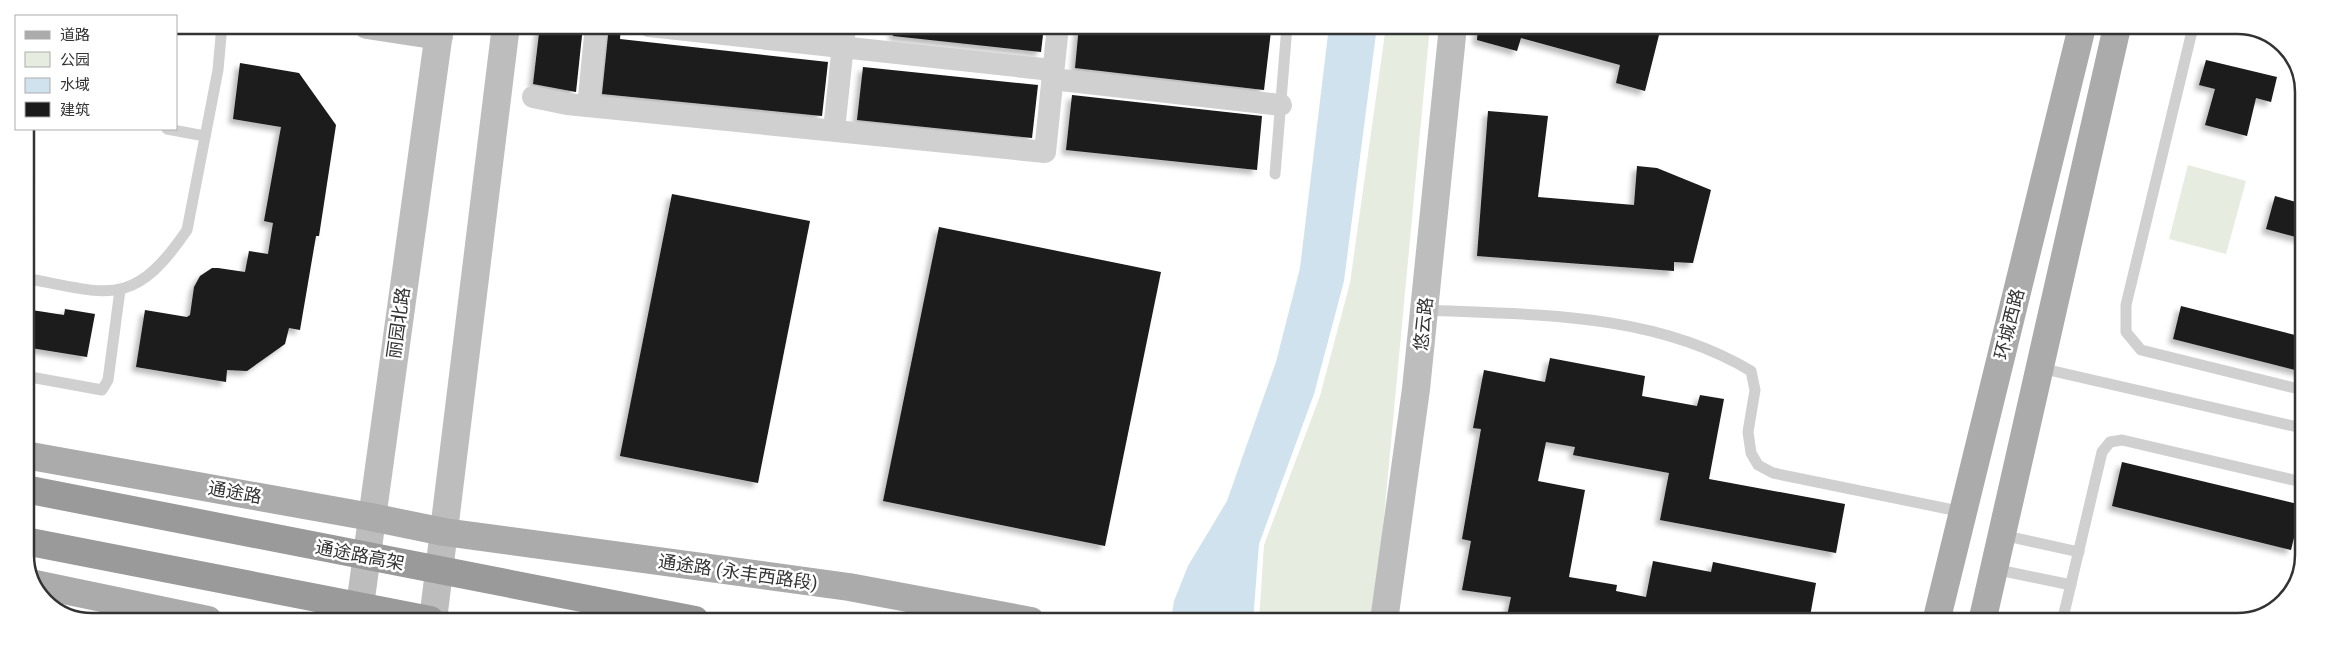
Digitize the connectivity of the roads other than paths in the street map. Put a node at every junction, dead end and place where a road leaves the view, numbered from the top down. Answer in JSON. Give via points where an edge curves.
{"nodes":[{"id":1,"x":221,"y":34,"type":"edge"},
{"id":2,"x":438,"y":34,"type":"edge"},
{"id":3,"x":505,"y":34,"type":"edge"},
{"id":4,"x":595,"y":34,"type":"edge"},
{"id":5,"x":805,"y":34,"type":"edge"},
{"id":6,"x":1057,"y":34,"type":"edge"},
{"id":7,"x":1285,"y":34,"type":"edge"},
{"id":8,"x":1452,"y":34,"type":"edge"},
{"id":9,"x":2080,"y":34,"type":"edge"},
{"id":10,"x":2106,"y":34,"type":"edge"},
{"id":11,"x":2191,"y":34,"type":"edge"},
{"id":12,"x":844,"y":36,"type":"edge"},
{"id":13,"x":1052,"y":75,"type":"junction"},
{"id":14,"x":533,"y":97,"type":"dead end"},
{"id":15,"x":1281,"y":105,"type":"junction"},
{"id":16,"x":588,"y":106,"type":"junction"},
{"id":17,"x":172,"y":130,"type":"edge"},
{"id":18,"x":834,"y":130,"type":"junction"},
{"id":19,"x":205,"y":136,"type":"junction"},
{"id":20,"x":1275,"y":174,"type":"dead end"},
{"id":21,"x":34,"y":280,"type":"edge"},
{"id":22,"x":120,"y":290,"type":"junction"},
{"id":23,"x":1424,"y":310,"type":"junction"},
{"id":24,"x":2040,"y":368,"type":"junction"},
{"id":25,"x":34,"y":378,"type":"edge"},
{"id":26,"x":2295,"y":388,"type":"edge"},
{"id":27,"x":2295,"y":426,"type":"edge"},
{"id":28,"x":34,"y":457,"type":"edge"},
{"id":29,"x":2295,"y":480,"type":"edge"},
{"id":30,"x":34,"y":491,"type":"edge"},
{"id":31,"x":1963,"y":512,"type":"junction"},
{"id":32,"x":371,"y":517,"type":"junction"},
{"id":33,"x":444,"y":532,"type":"junction"},
{"id":34,"x":2002,"y":535,"type":"junction"},
{"id":35,"x":34,"y":543,"type":"edge"},
{"id":36,"x":2078,"y":552,"type":"junction"},
{"id":37,"x":1994,"y":569,"type":"junction"},
{"id":38,"x":2071,"y":585,"type":"junction"},
{"id":39,"x":43,"y":586,"type":"edge"},
{"id":40,"x":174,"y":613,"type":"edge"},
{"id":41,"x":359,"y":613,"type":"edge"},
{"id":42,"x":396,"y":613,"type":"edge"},
{"id":43,"x":433,"y":613,"type":"edge"},
{"id":44,"x":658,"y":613,"type":"edge"},
{"id":45,"x":988,"y":613,"type":"edge"},
{"id":46,"x":1385,"y":613,"type":"edge"},
{"id":47,"x":1938,"y":613,"type":"edge"},
{"id":48,"x":1984,"y":613,"type":"edge"},
{"id":49,"x":2064,"y":613,"type":"edge"}],
"edges":[{"from":1,"to":19,"type":"lane"},
{"from":2,"to":32,"type":"main road","name":"丽园北路"},
{"from":3,"to":33,"type":"main road"},
{"from":4,"to":16,"type":"street"},
{"from":5,"to":12,"type":"street"},
{"from":6,"to":13,"type":"street"},
{"from":7,"to":15,"type":"lane"},
{"from":8,"to":23,"type":"main road","name":"悠云路"},
{"from":9,"to":31,"type":"main road","name":"环城西路"},
{"from":10,"to":24,"type":"main road"},
{"from":11,"to":26,"type":"lane","via":[[2126,305],[2126,332],[2141,350]]},
{"from":12,"to":13,"type":"street"},
{"from":12,"to":18,"type":"street"},
{"from":13,"to":15,"type":"street"},
{"from":13,"to":18,"type":"street","via":[[1045,152]]},
{"from":14,"to":16,"type":"street"},
{"from":15,"to":20,"type":"lane"},
{"from":16,"to":18,"type":"street"},
{"from":17,"to":19,"type":"lane"},
{"from":19,"to":22,"type":"lane","via":[[187,230],[172,252],[148,276]]},
{"from":21,"to":22,"type":"lane","via":[[99,292]]},
{"from":22,"to":25,"type":"lane","via":[[108,380],[102,390]]},
{"from":23,"to":31,"type":"lane","via":[[1558,316],[1633,326],[1684,340],[1750,371],[1755,390],[1748,432],[1750,453],[1758,466],[1773,473]]},
{"from":23,"to":46,"type":"main road","name":"悠云路"},
{"from":24,"to":27,"type":"lane"},
{"from":24,"to":34,"type":"main road"},
{"from":28,"to":32,"type":"main road","name":"通途路"},
{"from":29,"to":36,"type":"lane","via":[[2122,440],[2110,442],[2102,452]]},
{"from":30,"to":44,"type":"highway","name":"通途路高架","bridge":true},
{"from":31,"to":47,"type":"main road","name":"环城西路"},
{"from":32,"to":33,"type":"main road","name":"通途路"},
{"from":32,"to":41,"type":"main road","name":"丽园北路"},
{"from":33,"to":43,"type":"main road"},
{"from":33,"to":45,"type":"main road","name":"通途路 (永丰西路段)","via":[[850,587]]},
{"from":34,"to":36,"type":"lane"},
{"from":34,"to":37,"type":"main road"},
{"from":35,"to":42,"type":"highway","bridge":true},
{"from":36,"to":38,"type":"lane"},
{"from":37,"to":38,"type":"lane"},
{"from":37,"to":48,"type":"main road"},
{"from":38,"to":49,"type":"lane"},
{"from":39,"to":40,"type":"main road"}]}
